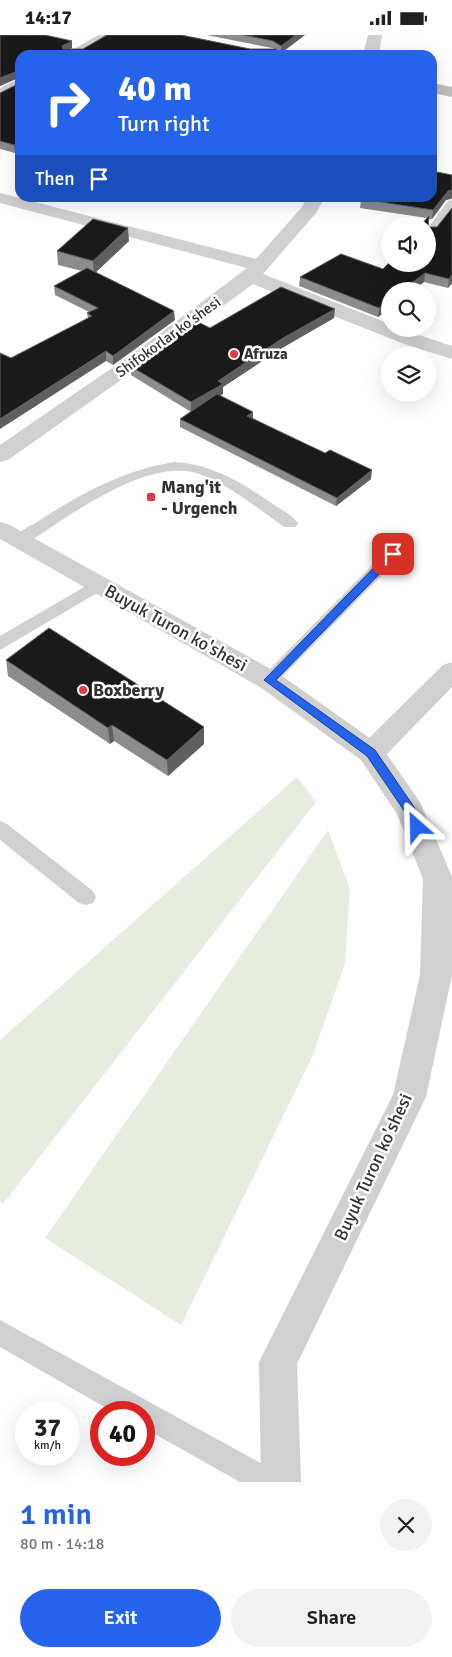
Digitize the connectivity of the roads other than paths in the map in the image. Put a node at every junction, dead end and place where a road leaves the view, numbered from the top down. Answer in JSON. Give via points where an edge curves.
{"nodes":[{"id":1,"x":109,"y":35,"type":"edge"},
{"id":2,"x":375,"y":35,"type":"edge"},
{"id":3,"x":81,"y":50,"type":"edge"},
{"id":4,"x":372,"y":50,"type":"edge"},
{"id":5,"x":15,"y":86,"type":"edge"},
{"id":6,"x":437,"y":89,"type":"edge"},
{"id":7,"x":452,"y":93,"type":"edge"},
{"id":8,"x":0,"y":94,"type":"edge"},
{"id":9,"x":0,"y":197,"type":"edge"},
{"id":10,"x":15,"y":201,"type":"edge"},
{"id":11,"x":17,"y":202,"type":"edge"},
{"id":12,"x":314,"y":202,"type":"edge"},
{"id":13,"x":452,"y":204,"type":"edge"},
{"id":14,"x":436,"y":226,"type":"edge"},
{"id":15,"x":255,"y":271,"type":"junction"},
{"id":16,"x":452,"y":353,"type":"edge"},
{"id":17,"x":0,"y":455,"type":"edge"},
{"id":18,"x":290,"y":523,"type":"dead end"},
{"id":19,"x":10,"y":535,"type":"edge"},
{"id":20,"x":393,"y":554,"type":"dead end"},
{"id":21,"x":98,"y":585,"type":"junction"},
{"id":22,"x":0,"y":644,"type":"edge"},
{"id":23,"x":452,"y":671,"type":"edge"},
{"id":24,"x":269,"y":680,"type":"junction"},
{"id":25,"x":371,"y":753,"type":"junction"},
{"id":26,"x":0,"y":829,"type":"edge"},
{"id":27,"x":86,"y":897,"type":"dead end"},
{"id":28,"x":0,"y":1333,"type":"edge"},
{"id":29,"x":122,"y":1401,"type":"edge"},
{"id":30,"x":155,"y":1420,"type":"edge"},
{"id":31,"x":267,"y":1482,"type":"edge"},
{"id":32,"x":281,"y":1482,"type":"edge"}],
"edges":[{"from":1,"to":3,"type":"street"},
{"from":2,"to":4,"type":"street"},
{"from":5,"to":8,"type":"street"},
{"from":6,"to":7,"type":"main road"},
{"from":9,"to":10,"type":"street"},
{"from":11,"to":15,"type":"street"},
{"from":12,"to":15,"type":"street","name":"Shifokorlar ko'shesi"},
{"from":13,"to":14,"type":"lane"},
{"from":15,"to":16,"type":"street","via":[[414,341]]},
{"from":15,"to":17,"type":"street","name":"Shifokorlar ko'shesi","via":[[145,354]]},
{"from":18,"to":19,"type":"lane","via":[[218,477],[195,467],[158,467],[96,492]]},
{"from":19,"to":21,"type":"street","name":"Buyuk Turon ko'shesi"},
{"from":20,"to":24,"type":"lane"},
{"from":21,"to":22,"type":"lane"},
{"from":21,"to":24,"type":"street","name":"Buyuk Turon ko'shesi"},
{"from":23,"to":25,"type":"street"},
{"from":24,"to":25,"type":"street","name":"Buyuk Turon ko'shesi"},
{"from":25,"to":32,"type":"street","name":"Buyuk Turon ko'shesi","via":[[410,810],[438,879],[436,975],[409,1097],[278,1363]]},
{"from":26,"to":27,"type":"lane"},
{"from":28,"to":29,"type":"lane"},
{"from":30,"to":31,"type":"lane"}]}
